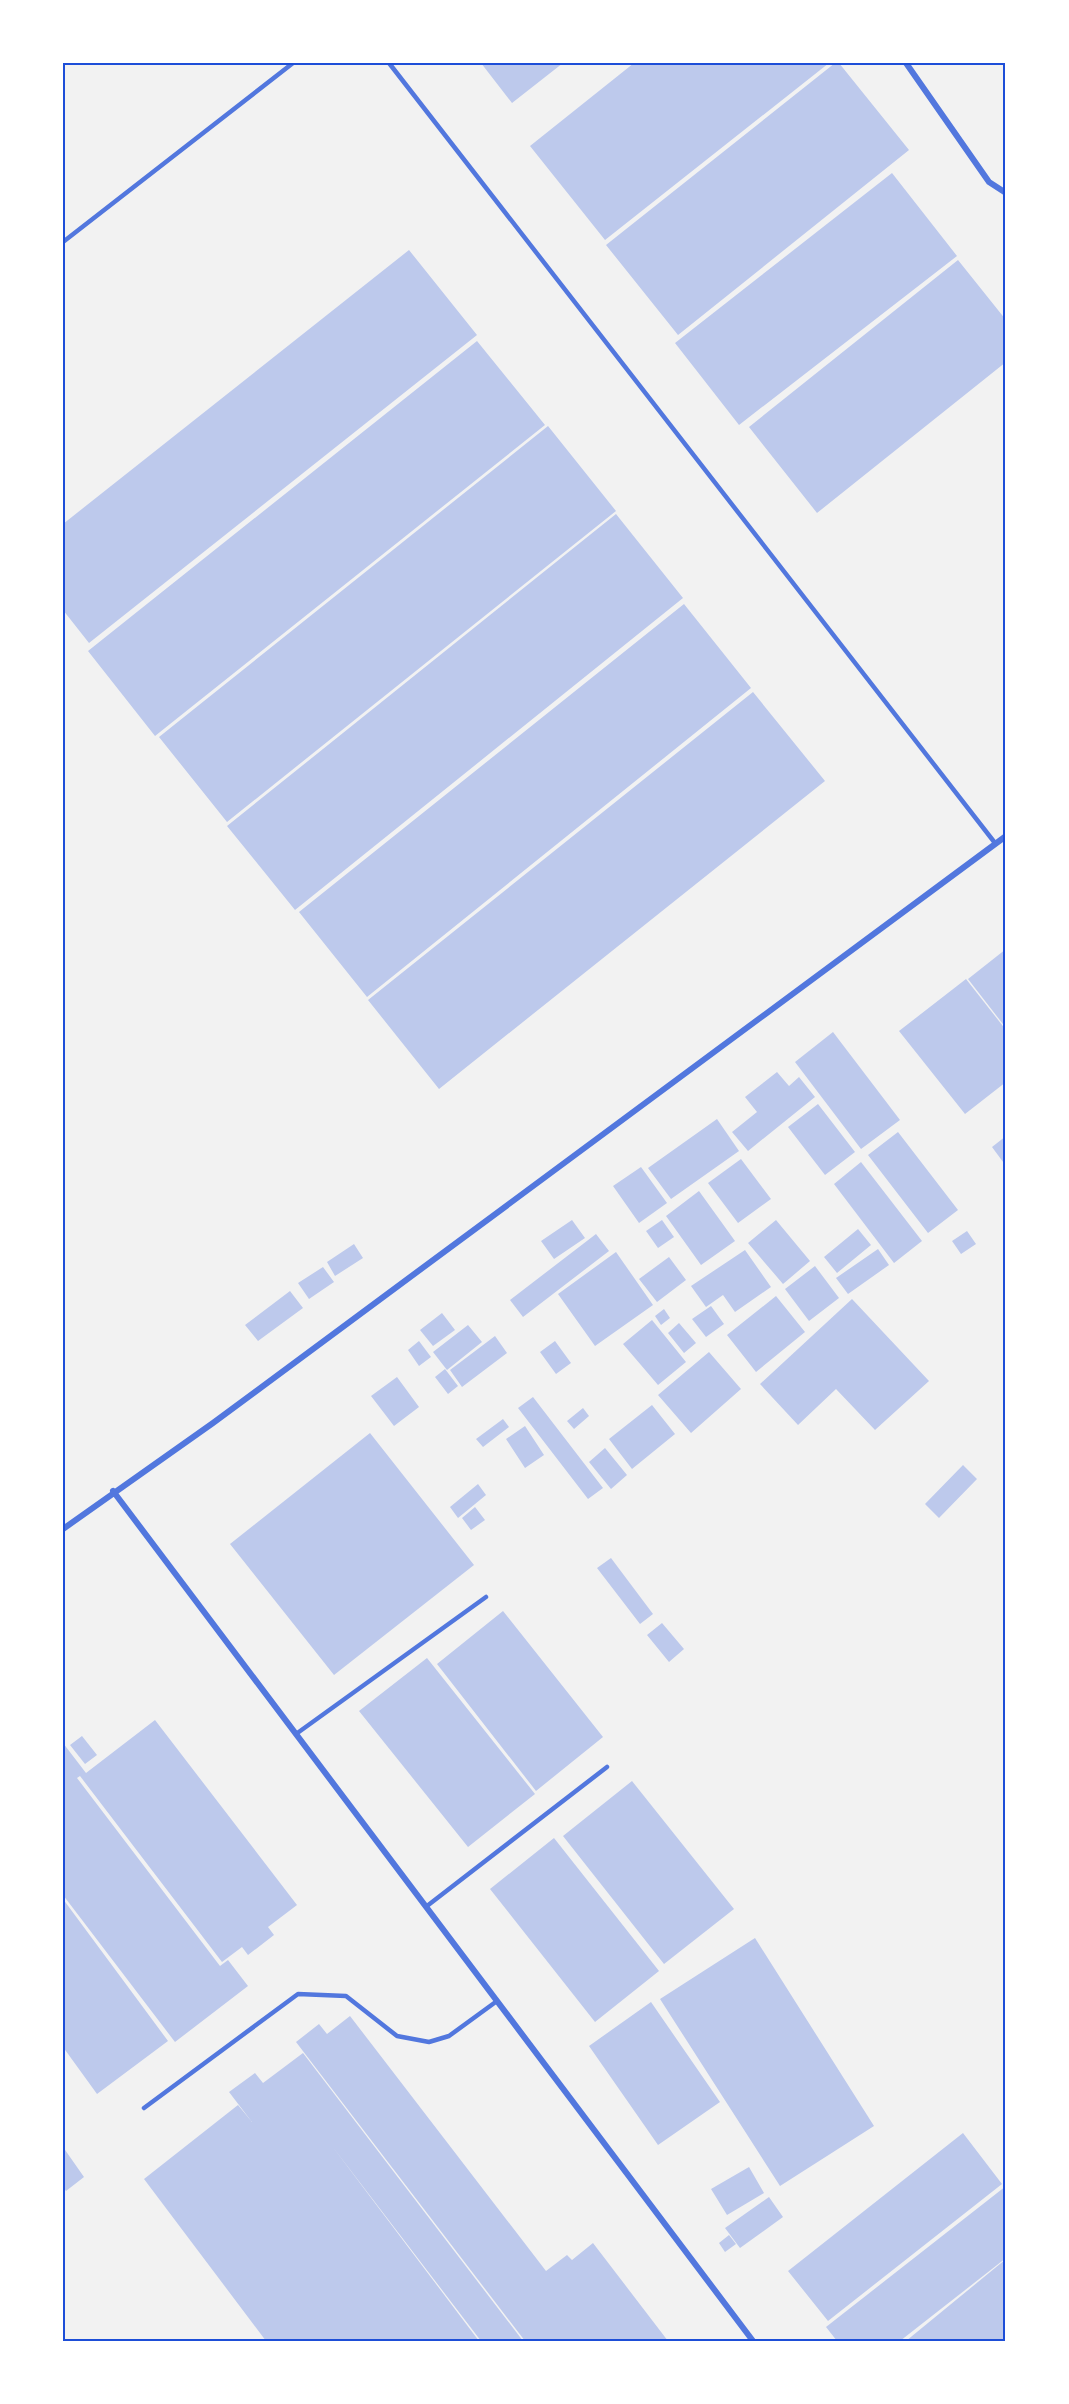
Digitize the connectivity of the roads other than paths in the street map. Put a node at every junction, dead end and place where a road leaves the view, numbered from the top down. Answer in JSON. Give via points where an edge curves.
{"nodes":[{"id":1,"x":293,"y":63,"type":"edge"},
{"id":2,"x":389,"y":63,"type":"edge"},
{"id":3,"x":906,"y":63,"type":"edge"},
{"id":4,"x":1006,"y":193,"type":"edge"},
{"id":5,"x":63,"y":243,"type":"edge"},
{"id":6,"x":1006,"y":836,"type":"edge"},
{"id":7,"x":995,"y":843,"type":"junction"},
{"id":8,"x":113,"y":1491,"type":"junction"},
{"id":9,"x":63,"y":1529,"type":"edge"},
{"id":10,"x":486,"y":1597,"type":"dead end"},
{"id":11,"x":296,"y":1734,"type":"junction"},
{"id":12,"x":607,"y":1767,"type":"dead end"},
{"id":13,"x":427,"y":1906,"type":"junction"},
{"id":14,"x":497,"y":2001,"type":"junction"},
{"id":15,"x":144,"y":2108,"type":"dead end"},
{"id":16,"x":753,"y":2341,"type":"edge"}],
"edges":[{"from":1,"to":5,"type":"lane"},
{"from":2,"to":7,"type":"lane"},
{"from":3,"to":4,"type":"street","via":[[989,182]]},
{"from":6,"to":7,"type":"street"},
{"from":7,"to":8,"type":"street","via":[[213,1423]]},
{"from":8,"to":9,"type":"street"},
{"from":8,"to":11,"type":"street"},
{"from":10,"to":11,"type":"lane"},
{"from":11,"to":13,"type":"street"},
{"from":12,"to":13,"type":"lane"},
{"from":13,"to":14,"type":"street"},
{"from":14,"to":15,"type":"lane","via":[[448,2036],[429,2042],[397,2036],[346,1996],[298,1994]]},
{"from":14,"to":16,"type":"street"}]}
